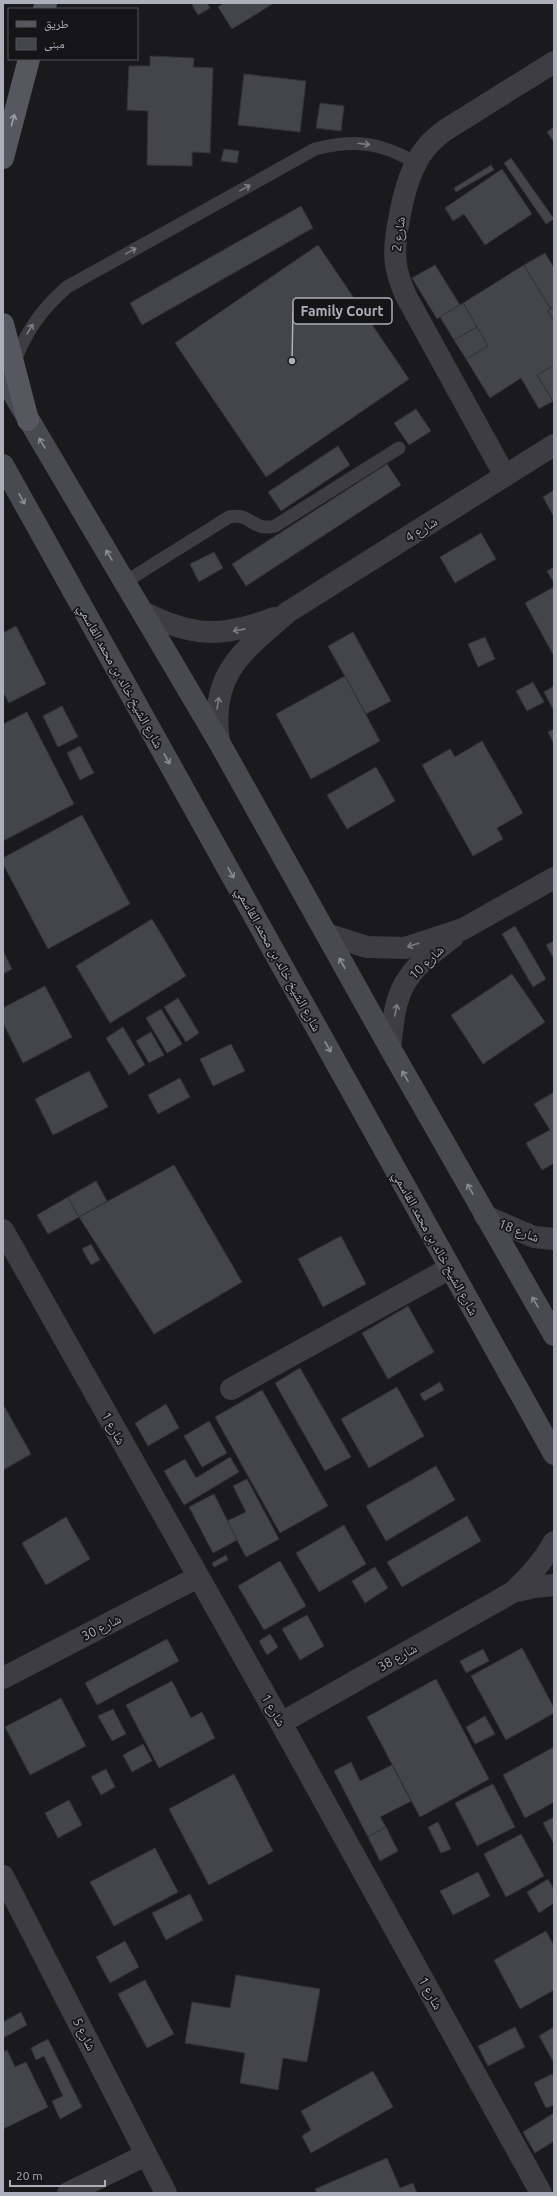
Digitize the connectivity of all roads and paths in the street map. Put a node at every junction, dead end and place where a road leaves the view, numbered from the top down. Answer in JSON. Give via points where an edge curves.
{"nodes":[{"id":1,"x":29,"y":60,"type":"edge"},
{"id":2,"x":554,"y":62,"type":"edge"},
{"id":3,"x":3,"y":158,"type":"edge"},
{"id":4,"x":416,"y":163,"type":"junction"},
{"id":5,"x":3,"y":324,"type":"edge"},
{"id":6,"x":8,"y":370,"type":"edge"},
{"id":7,"x":554,"y":445,"type":"edge"},
{"id":8,"x":399,"y":448,"type":"dead end"},
{"id":9,"x":3,"y":465,"type":"edge"},
{"id":10,"x":505,"y":476,"type":"junction"},
{"id":11,"x":125,"y":582,"type":"junction"},
{"id":12,"x":143,"y":612,"type":"junction"},
{"id":13,"x":288,"y":612,"type":"junction"},
{"id":14,"x":219,"y":742,"type":"junction"},
{"id":15,"x":554,"y":878,"type":"edge"},
{"id":16,"x":463,"y":929,"type":"junction"},
{"id":17,"x":326,"y":934,"type":"junction"},
{"id":18,"x":390,"y":1048,"type":"junction"},
{"id":19,"x":485,"y":1216,"type":"junction"},
{"id":20,"x":3,"y":1230,"type":"edge"},
{"id":21,"x":554,"y":1239,"type":"edge"},
{"id":22,"x":450,"y":1268,"type":"junction"},
{"id":23,"x":554,"y":1335,"type":"edge"},
{"id":24,"x":232,"y":1389,"type":"dead end"},
{"id":25,"x":546,"y":1421,"type":"edge"},
{"id":26,"x":554,"y":1454,"type":"edge"},
{"id":27,"x":554,"y":1542,"type":"edge"},
{"id":28,"x":198,"y":1577,"type":"junction"},
{"id":29,"x":554,"y":1585,"type":"edge"},
{"id":30,"x":512,"y":1592,"type":"junction"},
{"id":31,"x":3,"y":1678,"type":"edge"},
{"id":32,"x":281,"y":1723,"type":"junction"},
{"id":33,"x":3,"y":1876,"type":"edge"},
{"id":34,"x":146,"y":2154,"type":"junction"},
{"id":35,"x":68,"y":2193,"type":"edge"},
{"id":36,"x":166,"y":2193,"type":"edge"},
{"id":37,"x":541,"y":2193,"type":"edge"}],
"edges":[{"from":3,"to":1,"type":"main road","one_way":true},
{"from":2,"to":4,"type":"street","name":"شارع 2","via":[[451,126],[426,149]]},
{"from":6,"to":4,"type":"lane","one_way":true,"via":[[30,327],[42,310],[67,286],[315,149],[336,144],[378,145],[398,152]]},
{"from":4,"to":10,"type":"street","name":"شارع 2","via":[[402,206],[394,246],[399,281]]},
{"from":5,"to":6,"type":"main road"},
{"from":11,"to":6,"type":"main road","one_way":true,"via":[[28,420]]},
{"from":7,"to":10,"type":"street","name":"شارع 4"},
{"from":8,"to":11,"type":"lane","via":[[275,526],[262,528],[240,516],[228,517]]},
{"from":9,"to":22,"type":"main road","name":"شارع الشيخ خالد بن محمد القاسمي","one_way":true},
{"from":10,"to":13,"type":"street","name":"شارع 4"},
{"from":11,"to":12,"type":"main road"},
{"from":13,"to":12,"type":"street","name":"شارع 4","one_way":true,"via":[[247,629],[215,633],[177,627]]},
{"from":12,"to":14,"type":"main road"},
{"from":14,"to":13,"type":"street","name":"شارع 4","one_way":true,"via":[[216,723],[217,703],[231,667],[243,652]]},
{"from":14,"to":17,"type":"main road"},
{"from":15,"to":16,"type":"street","name":"شارع 10"},
{"from":16,"to":17,"type":"street","name":"شارع 10","one_way":true,"via":[[405,948],[392,949],[367,947]]},
{"from":18,"to":16,"type":"street","name":"شارع 10","one_way":true,"via":[[397,1002],[409,977],[418,966]]},
{"from":18,"to":17,"type":"main road","one_way":true},
{"from":19,"to":18,"type":"main road","one_way":true},
{"from":19,"to":21,"type":"street","name":"شارع 18","via":[[534,1237]]},
{"from":23,"to":19,"type":"main road","one_way":true},
{"from":20,"to":28,"type":"street","name":"شارع 1"},
{"from":22,"to":24,"type":"street"},
{"from":22,"to":25,"type":"main road","name":"شارع الشيخ خالد بن محمد القاسمي"},
{"from":25,"to":26,"type":"main road","name":"شارع الشيخ خالد بن محمد القاسمي"},
{"from":27,"to":30,"type":"street","name":"شارع 38","via":[[531,1575]]},
{"from":28,"to":31,"type":"street","name":"شارع 30"},
{"from":28,"to":32,"type":"street","name":"شارع 1"},
{"from":29,"to":30,"type":"street","name":"شارع 38"},
{"from":30,"to":32,"type":"street","name":"شارع 38"},
{"from":32,"to":37,"type":"street","name":"شارع 1"},
{"from":33,"to":34,"type":"street","name":"شارع 5"},
{"from":34,"to":35,"type":"street"},
{"from":34,"to":36,"type":"street","name":"شارع 5"}]}
